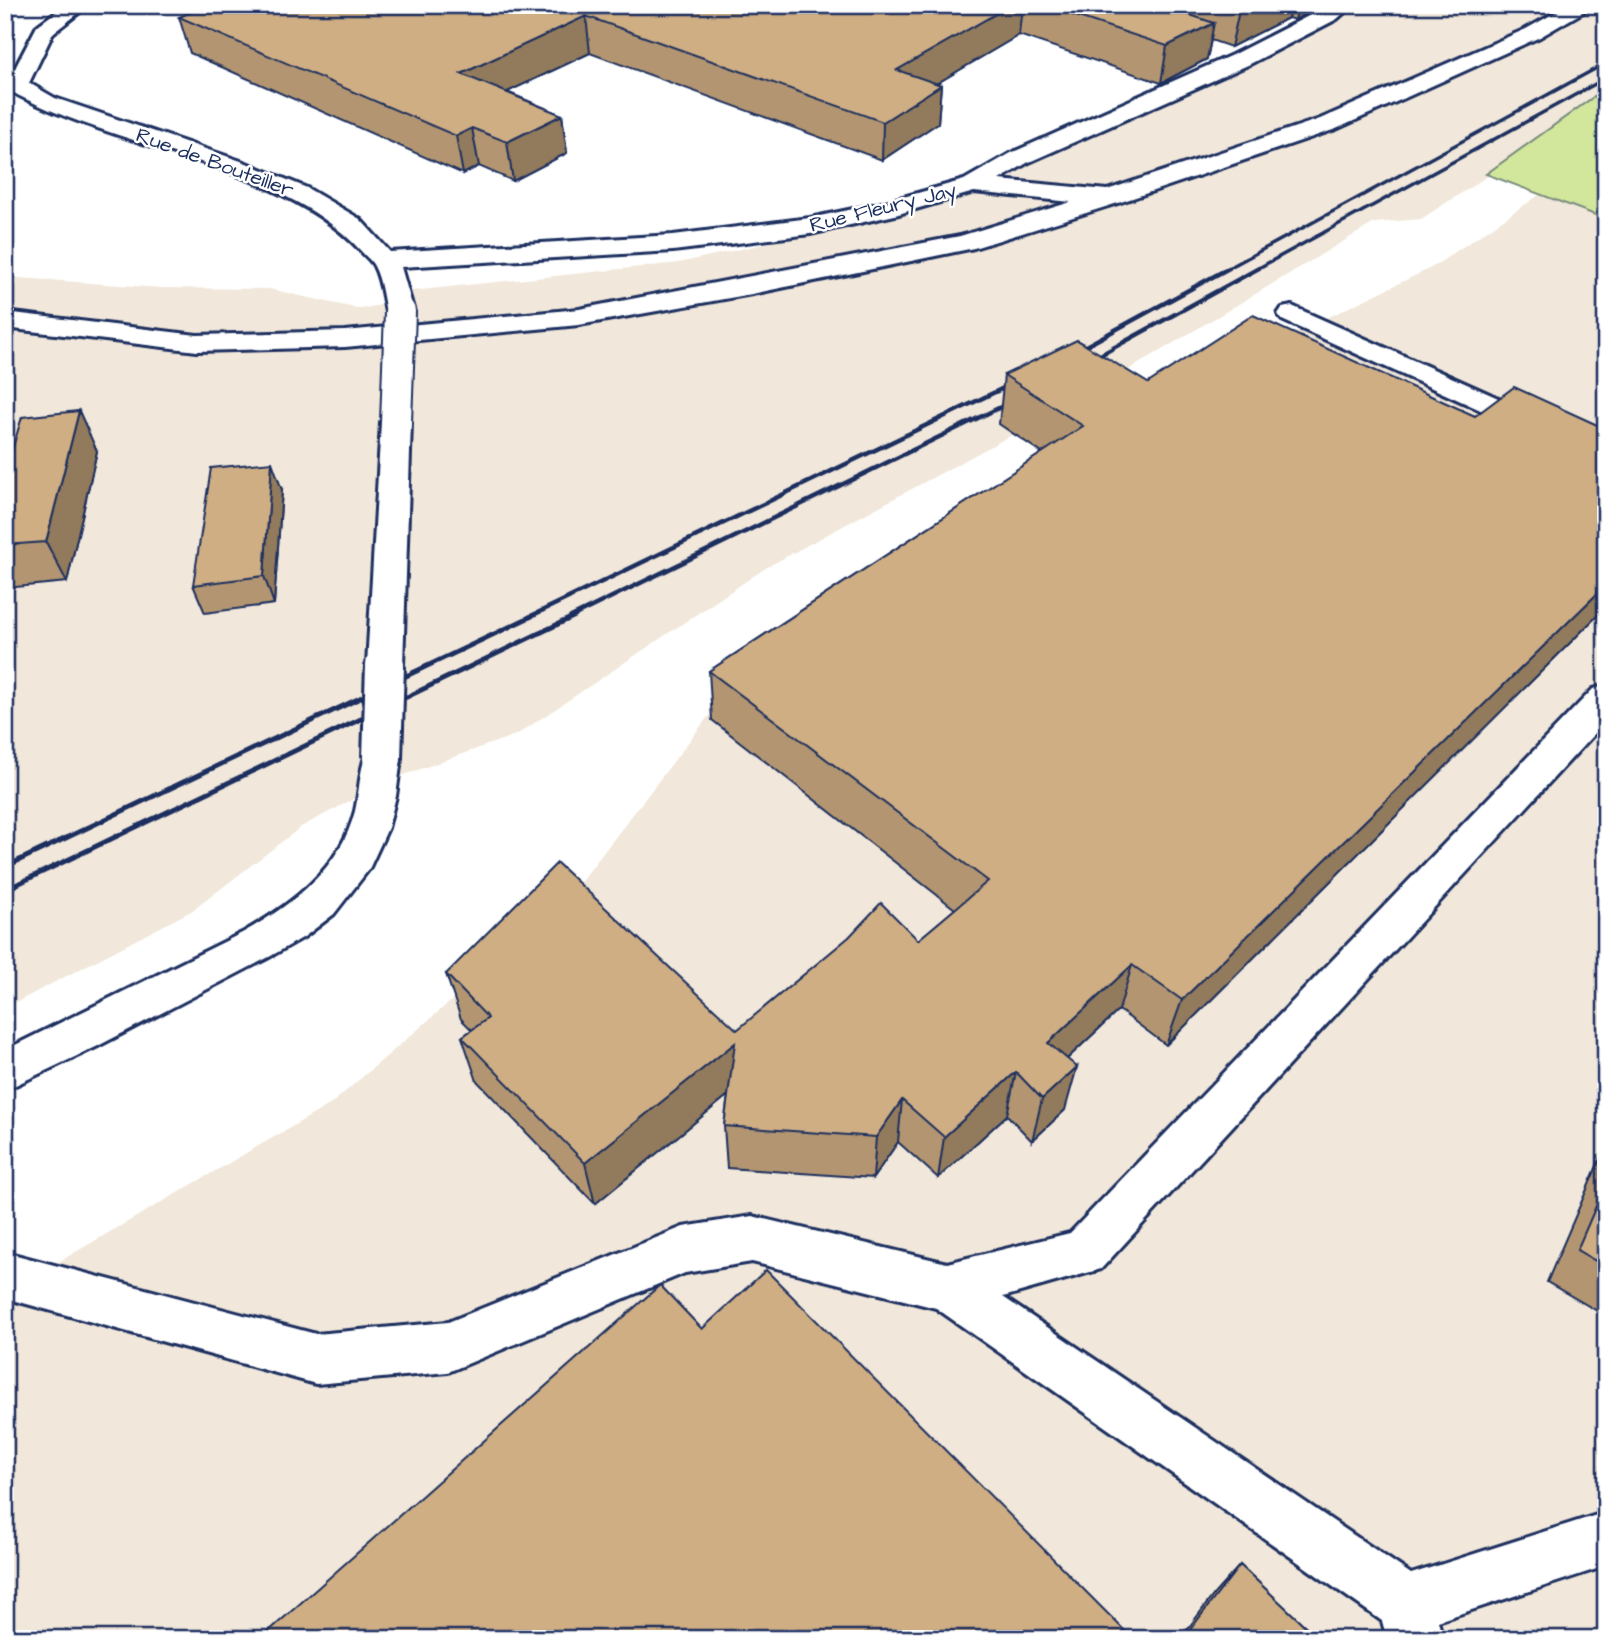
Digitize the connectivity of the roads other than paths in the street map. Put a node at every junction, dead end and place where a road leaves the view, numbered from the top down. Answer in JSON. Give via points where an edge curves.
{"nodes":[{"id":1,"x":43,"y":5,"type":"edge"},
{"id":2,"x":79,"y":5,"type":"edge"},
{"id":3,"x":1300,"y":5,"type":"edge"},
{"id":4,"x":1585,"y":5,"type":"edge"},
{"id":5,"x":1337,"y":10,"type":"edge"},
{"id":6,"x":18,"y":36,"type":"dead end"},
{"id":7,"x":1215,"y":51,"type":"dead end"},
{"id":8,"x":1240,"y":60,"type":"junction"},
{"id":9,"x":9,"y":85,"type":"edge"},
{"id":10,"x":973,"y":185,"type":"junction"},
{"id":11,"x":1110,"y":198,"type":"junction"},
{"id":12,"x":383,"y":260,"type":"junction"},
{"id":13,"x":1292,"y":314,"type":"dead end"},
{"id":14,"x":5,"y":320,"type":"edge"},
{"id":15,"x":1606,"y":458,"type":"edge"},
{"id":16,"x":1606,"y":698,"type":"edge"},
{"id":17,"x":5,"y":1071,"type":"edge"},
{"id":18,"x":5,"y":1275,"type":"edge"},
{"id":19,"x":947,"y":1287,"type":"junction"},
{"id":20,"x":1606,"y":1539,"type":"edge"},
{"id":21,"x":1411,"y":1621,"type":"edge"}],
"edges":[{"from":1,"to":6,"type":"street"},
{"from":2,"to":9,"type":"street","name":"Rue de Bouteiller","via":[[44,30]]},
{"from":3,"to":5,"type":"street"},
{"from":4,"to":11,"type":"street","via":[[1533,33],[1328,124]]},
{"from":5,"to":8,"type":"street","name":"Rue Fleury Jay"},
{"from":7,"to":8,"type":"street"},
{"from":8,"to":10,"type":"street","name":"Rue Fleury Jay","via":[[1019,158]]},
{"from":9,"to":12,"type":"street","name":"Rue de Bouteiller","via":[[272,180],[357,232]]},
{"from":10,"to":11,"type":"street"},
{"from":10,"to":12,"type":"street","name":"Rue Fleury Jay","via":[[886,210],[797,228],[673,243]]},
{"from":11,"to":14,"type":"street","via":[[965,243],[579,317],[345,339],[197,343]]},
{"from":12,"to":17,"type":"street","name":"Rue de Bouteiller","bridge":true,"via":[[396,281],[400,312],[382,758],[378,804],[368,836],[330,892],[301,916],[256,944]]},
{"from":13,"to":15,"type":"street"},
{"from":16,"to":19,"type":"street","via":[[1084,1253]]},
{"from":18,"to":19,"type":"street","via":[[316,1359],[448,1347],[683,1250],[752,1239]]},
{"from":19,"to":21,"type":"street"},
{"from":20,"to":21,"type":"street"}]}
